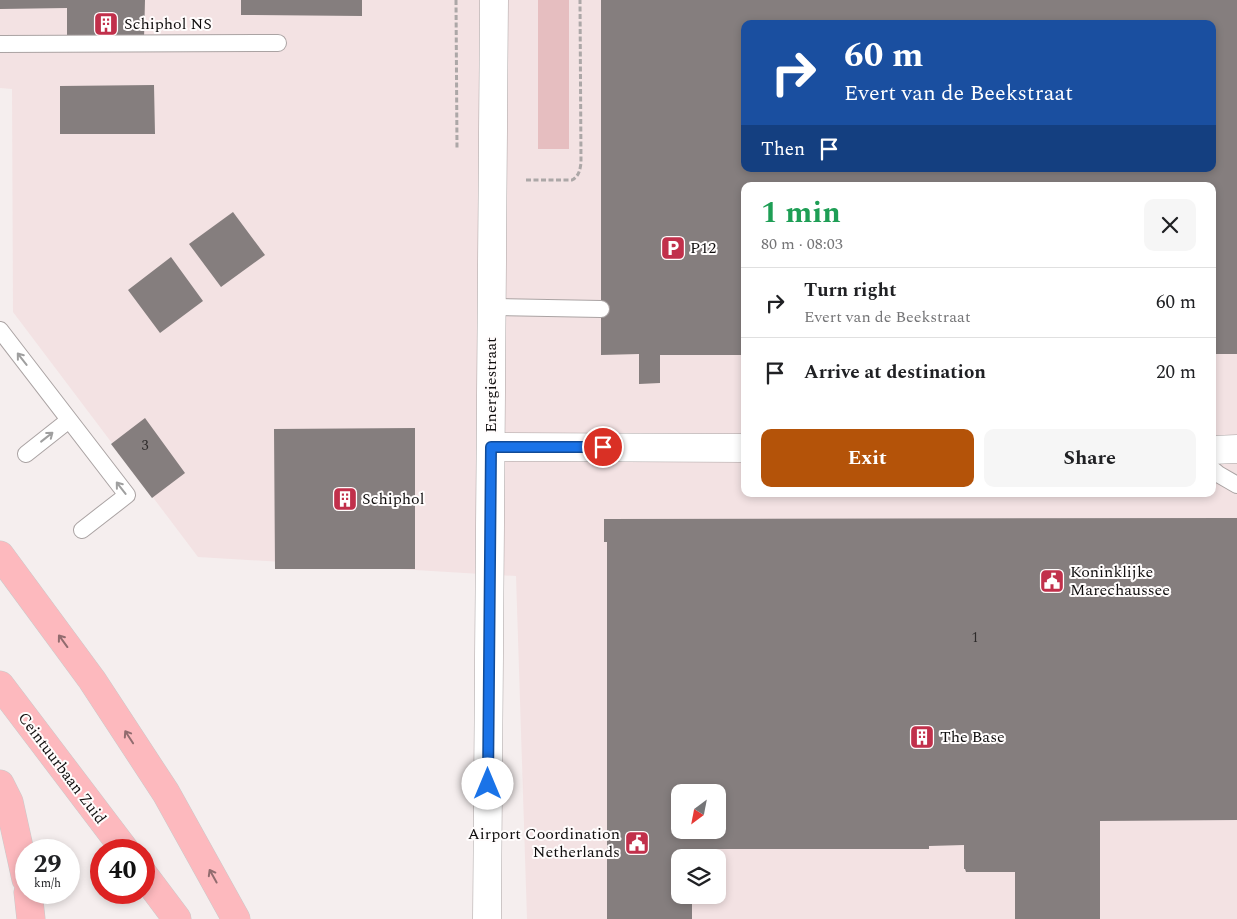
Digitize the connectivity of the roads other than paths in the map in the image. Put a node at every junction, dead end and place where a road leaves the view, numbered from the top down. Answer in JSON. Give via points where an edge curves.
{"nodes":[{"id":1,"x":494,"y":0,"type":"edge"},
{"id":2,"x":278,"y":43,"type":"dead end"},
{"id":3,"x":0,"y":44,"type":"edge"},
{"id":4,"x":492,"y":307,"type":"junction"},
{"id":5,"x":601,"y":309,"type":"dead end"},
{"id":6,"x":0,"y":330,"type":"edge"},
{"id":7,"x":69,"y":420,"type":"junction"},
{"id":8,"x":491,"y":447,"type":"junction"},
{"id":9,"x":741,"y":448,"type":"edge"},
{"id":10,"x":1216,"y":450,"type":"edge"},
{"id":11,"x":1237,"y":450,"type":"edge"},
{"id":12,"x":26,"y":454,"type":"dead end"},
{"id":13,"x":1216,"y":472,"type":"edge"},
{"id":14,"x":1237,"y":485,"type":"edge"},
{"id":15,"x":82,"y":530,"type":"dead end"},
{"id":16,"x":0,"y":555,"type":"edge"},
{"id":17,"x":0,"y":685,"type":"edge"},
{"id":18,"x":0,"y":784,"type":"edge"},
{"id":19,"x":0,"y":826,"type":"edge"},
{"id":20,"x":16,"y":839,"type":"edge"},
{"id":21,"x":117,"y":839,"type":"edge"},
{"id":22,"x":15,"y":858,"type":"edge"},
{"id":23,"x":155,"y":890,"type":"edge"},
{"id":24,"x":28,"y":904,"type":"edge"},
{"id":25,"x":30,"y":919,"type":"edge"},
{"id":26,"x":177,"y":919,"type":"edge"},
{"id":27,"x":236,"y":919,"type":"edge"},
{"id":28,"x":487,"y":919,"type":"edge"}],
"edges":[{"from":1,"to":4,"type":"street","name":"Energiestraat"},
{"from":2,"to":3,"type":"lane"},
{"from":4,"to":5,"type":"lane"},
{"from":4,"to":8,"type":"street","name":"Energiestraat"},
{"from":7,"to":6,"type":"lane","one_way":true},
{"from":12,"to":7,"type":"lane","one_way":true},
{"from":15,"to":7,"type":"lane","one_way":true,"via":[[127,495]]},
{"from":8,"to":9,"type":"street"},
{"from":8,"to":28,"type":"street","name":"Energiestraat"},
{"from":10,"to":11,"type":"street"},
{"from":13,"to":14,"type":"lane"},
{"from":27,"to":16,"type":"main road","one_way":true,"via":[[166,793],[92,680]]},
{"from":17,"to":21,"type":"main road","name":"Ceintuurbaan Zuid"},
{"from":18,"to":20,"type":"main road","via":[[8,802]]},
{"from":19,"to":22,"type":"street"},
{"from":23,"to":26,"type":"main road"},
{"from":24,"to":25,"type":"main road"}]}
